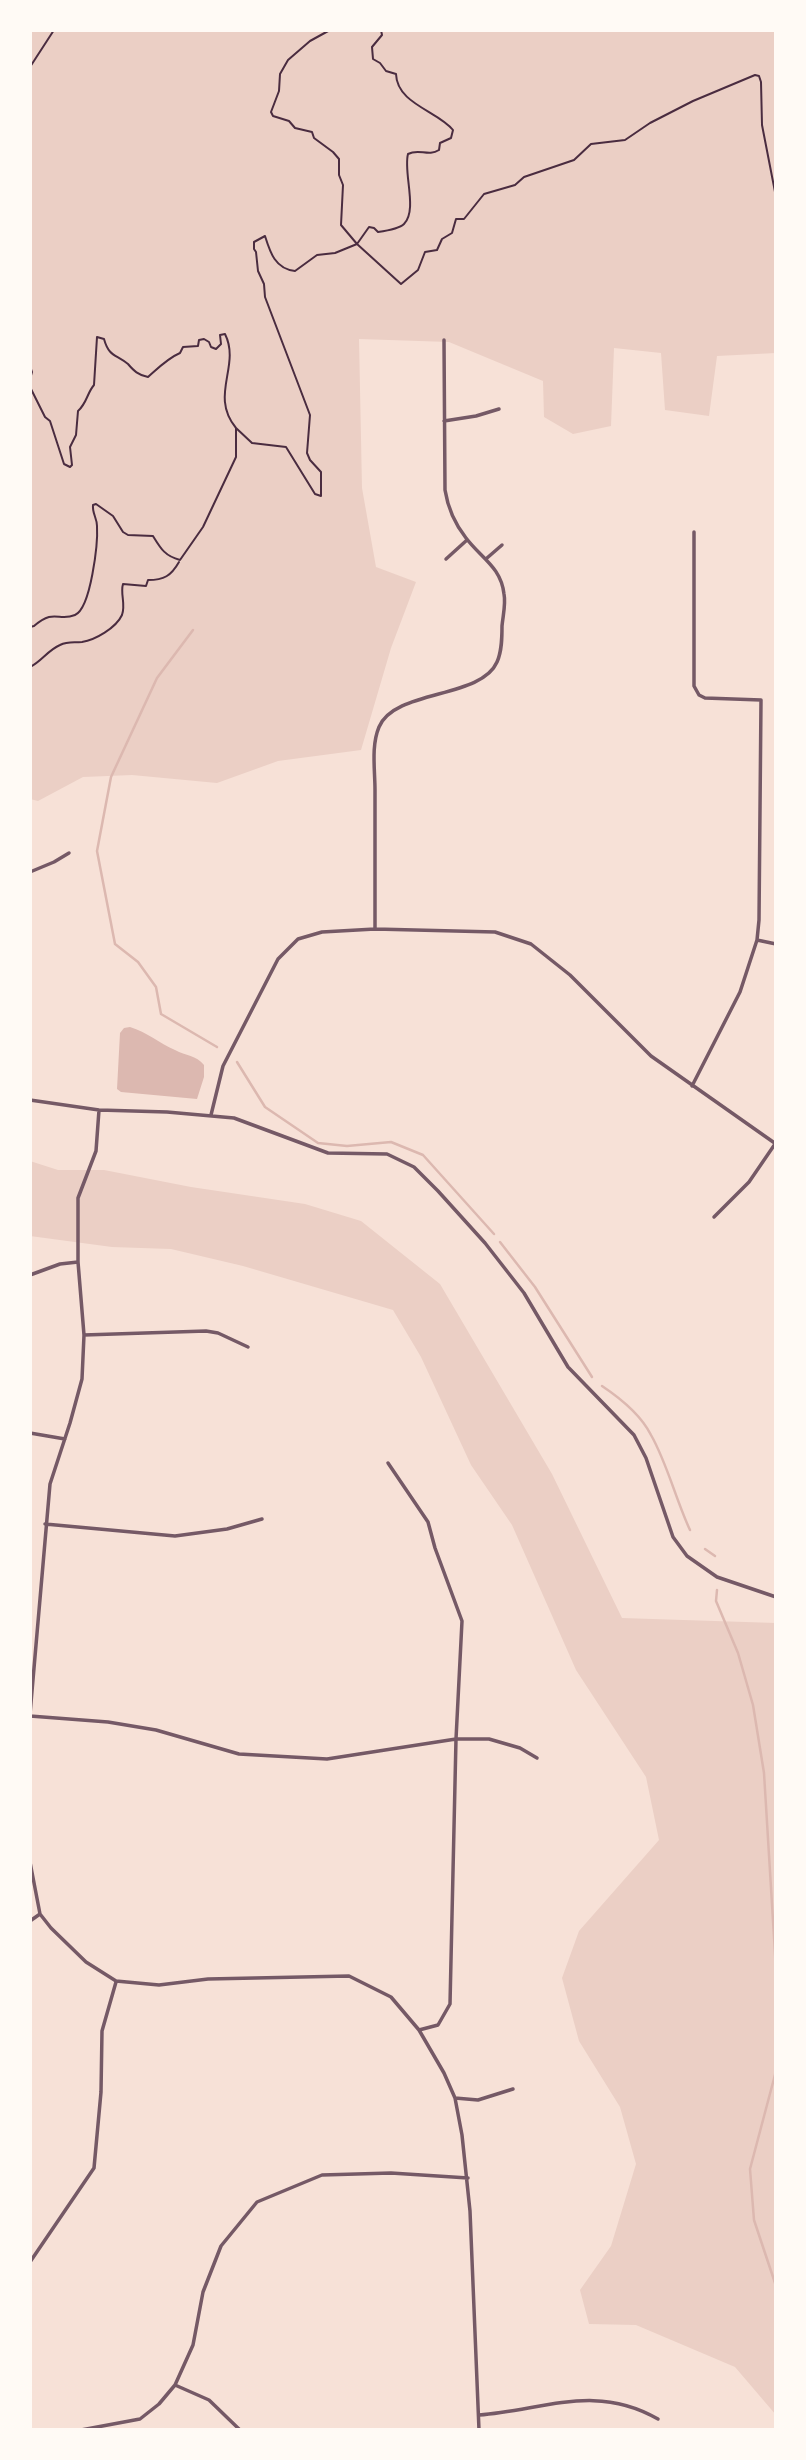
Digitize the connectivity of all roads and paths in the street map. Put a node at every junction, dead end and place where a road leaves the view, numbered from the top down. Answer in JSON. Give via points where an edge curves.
{"nodes":[{"id":1,"x":54,"y":30,"type":"edge"},
{"id":2,"x":330,"y":30,"type":"edge"},
{"id":3,"x":381,"y":30,"type":"edge"},
{"id":4,"x":30,"y":67,"type":"edge"},
{"id":5,"x":776,"y":197,"type":"edge"},
{"id":6,"x":358,"y":244,"type":"junction"},
{"id":7,"x":444,"y":340,"type":"dead end"},
{"id":8,"x":30,"y":366,"type":"edge"},
{"id":9,"x":30,"y":379,"type":"edge"},
{"id":10,"x":30,"y":387,"type":"edge"},
{"id":11,"x":499,"y":409,"type":"dead end"},
{"id":12,"x":444,"y":421,"type":"junction"},
{"id":13,"x":236,"y":428,"type":"junction"},
{"id":14,"x":694,"y":532,"type":"dead end"},
{"id":15,"x":30,"y":536,"type":"edge"},
{"id":16,"x":467,"y":540,"type":"junction"},
{"id":17,"x":30,"y":545,"type":"edge"},
{"id":18,"x":502,"y":545,"type":"dead end"},
{"id":19,"x":487,"y":558,"type":"junction"},
{"id":20,"x":446,"y":559,"type":"dead end"},
{"id":21,"x":180,"y":560,"type":"junction"},
{"id":22,"x":30,"y":627,"type":"edge"},
{"id":23,"x":30,"y":667,"type":"edge"},
{"id":24,"x":69,"y":853,"type":"dead end"},
{"id":25,"x":30,"y":872,"type":"edge"},
{"id":26,"x":375,"y":929,"type":"junction"},
{"id":27,"x":757,"y":940,"type":"junction"},
{"id":28,"x":776,"y":944,"type":"edge"},
{"id":29,"x":692,"y":1086,"type":"junction"},
{"id":30,"x":30,"y":1100,"type":"edge"},
{"id":31,"x":99,"y":1110,"type":"junction"},
{"id":32,"x":211,"y":1115,"type":"junction"},
{"id":33,"x":776,"y":1144,"type":"edge"},
{"id":34,"x":714,"y":1217,"type":"dead end"},
{"id":35,"x":78,"y":1262,"type":"junction"},
{"id":36,"x":30,"y":1275,"type":"edge"},
{"id":37,"x":84,"y":1335,"type":"junction"},
{"id":38,"x":247,"y":1347,"type":"dead end"},
{"id":39,"x":30,"y":1433,"type":"edge"},
{"id":40,"x":65,"y":1439,"type":"junction"},
{"id":41,"x":388,"y":1464,"type":"dead end"},
{"id":42,"x":262,"y":1519,"type":"dead end"},
{"id":43,"x":45,"y":1524,"type":"junction"},
{"id":44,"x":776,"y":1597,"type":"edge"},
{"id":45,"x":30,"y":1715,"type":"edge"},
{"id":46,"x":456,"y":1739,"type":"junction"},
{"id":47,"x":537,"y":1758,"type":"dead end"},
{"id":48,"x":30,"y":1862,"type":"edge"},
{"id":49,"x":40,"y":1914,"type":"junction"},
{"id":50,"x":30,"y":1921,"type":"edge"},
{"id":51,"x":116,"y":1981,"type":"junction"},
{"id":52,"x":419,"y":2030,"type":"junction"},
{"id":53,"x":513,"y":2088,"type":"dead end"},
{"id":54,"x":455,"y":2098,"type":"junction"},
{"id":55,"x":468,"y":2178,"type":"junction"},
{"id":56,"x":30,"y":2262,"type":"edge"},
{"id":57,"x":175,"y":2385,"type":"junction"},
{"id":58,"x":479,"y":2415,"type":"junction"},
{"id":59,"x":658,"y":2419,"type":"dead end"},
{"id":60,"x":81,"y":2430,"type":"edge"},
{"id":61,"x":240,"y":2430,"type":"edge"},
{"id":62,"x":479,"y":2430,"type":"edge"}],
"edges":[{"from":1,"to":4,"type":"path"},
{"from":2,"to":6,"type":"path","via":[[288,60],[271,112],[295,128],[312,132],[339,159],[341,225]]},
{"from":3,"to":6,"type":"path","via":[[372,47],[373,59],[396,74],[406,97],[453,130],[439,150],[408,154],[406,223],[378,232],[369,227]]},
{"from":5,"to":6,"type":"path","via":[[762,125],[761,82],[755,75],[693,101],[625,140],[591,144],[573,160],[484,194],[464,219],[456,219],[452,233],[436,250],[425,252],[418,270],[401,284]]},
{"from":6,"to":13,"type":"path","via":[[317,255],[295,271],[273,258],[265,236],[254,246],[265,297],[310,415],[307,453],[321,472],[321,496],[315,495],[286,447],[252,443]]},
{"from":7,"to":12,"type":"street"},
{"from":8,"to":9,"type":"path"},
{"from":10,"to":13,"type":"path","via":[[50,421],[64,464],[70,467],[78,411],[94,384],[97,337],[104,339],[114,357],[148,377],[183,347],[198,346],[201,339],[219,348],[220,335],[225,334],[230,345],[223,391],[226,411]]},
{"from":11,"to":12,"type":"street"},
{"from":12,"to":16,"type":"street","via":[[447,504]]},
{"from":13,"to":21,"type":"path","via":[[236,457],[203,527]]},
{"from":14,"to":27,"type":"street","via":[[694,686],[705,698],[761,700]]},
{"from":15,"to":17,"type":"path"},
{"from":16,"to":19,"type":"street"},
{"from":16,"to":20,"type":"street"},
{"from":18,"to":19,"type":"street"},
{"from":19,"to":26,"type":"street","via":[[499,574],[505,594],[497,664],[486,676],[417,700],[379,725],[374,755]]},
{"from":21,"to":22,"type":"path","via":[[162,552],[153,536],[123,532],[113,516],[93,505],[97,524],[93,578],[79,612],[50,616]]},
{"from":21,"to":23,"type":"path","via":[[172,574],[148,580],[146,586],[123,584],[124,607],[111,629],[83,642],[61,644]]},
{"from":24,"to":25,"type":"street"},
{"from":26,"to":29,"type":"street","via":[[495,932],[531,944],[570,975],[651,1056]]},
{"from":26,"to":32,"type":"street","via":[[322,932],[298,939],[278,958],[223,1066]]},
{"from":27,"to":28,"type":"street"},
{"from":27,"to":29,"type":"street","via":[[740,992]]},
{"from":29,"to":33,"type":"street"},
{"from":30,"to":31,"type":"street"},
{"from":31,"to":32,"type":"street"},
{"from":31,"to":35,"type":"street","via":[[96,1151],[78,1198]]},
{"from":32,"to":44,"type":"street","via":[[234,1118],[328,1153],[387,1154],[414,1167],[487,1245],[524,1293],[568,1367],[634,1435],[665,1517],[687,1556],[718,1577]]},
{"from":33,"to":34,"type":"street","via":[[749,1182]]},
{"from":35,"to":36,"type":"street"},
{"from":35,"to":37,"type":"street"},
{"from":37,"to":38,"type":"street","via":[[206,1331]]},
{"from":37,"to":40,"type":"street","via":[[82,1379]]},
{"from":39,"to":40,"type":"street"},
{"from":40,"to":43,"type":"street","via":[[50,1484]]},
{"from":41,"to":46,"type":"street","via":[[428,1522],[462,1621]]},
{"from":42,"to":43,"type":"street","via":[[175,1536]]},
{"from":43,"to":45,"type":"street"},
{"from":45,"to":46,"type":"street","via":[[156,1730],[239,1754],[327,1759]]},
{"from":46,"to":47,"type":"street","via":[[489,1739]]},
{"from":46,"to":52,"type":"street","via":[[450,2004],[438,2025]]},
{"from":48,"to":49,"type":"street"},
{"from":49,"to":50,"type":"street"},
{"from":49,"to":51,"type":"street","via":[[86,1962]]},
{"from":51,"to":52,"type":"street","via":[[159,1985],[208,1979],[349,1976],[391,1997]]},
{"from":51,"to":56,"type":"street","via":[[102,2031],[94,2168]]},
{"from":52,"to":54,"type":"street"},
{"from":53,"to":54,"type":"street","via":[[478,2100]]},
{"from":54,"to":55,"type":"street"},
{"from":55,"to":57,"type":"street","via":[[344,2173],[308,2179],[257,2202],[221,2246],[203,2292],[193,2345]]},
{"from":55,"to":58,"type":"street"},
{"from":57,"to":60,"type":"street","via":[[140,2419]]},
{"from":57,"to":61,"type":"street","via":[[209,2400]]},
{"from":58,"to":59,"type":"street","via":[[602,2399]]},
{"from":58,"to":62,"type":"street"}]}
